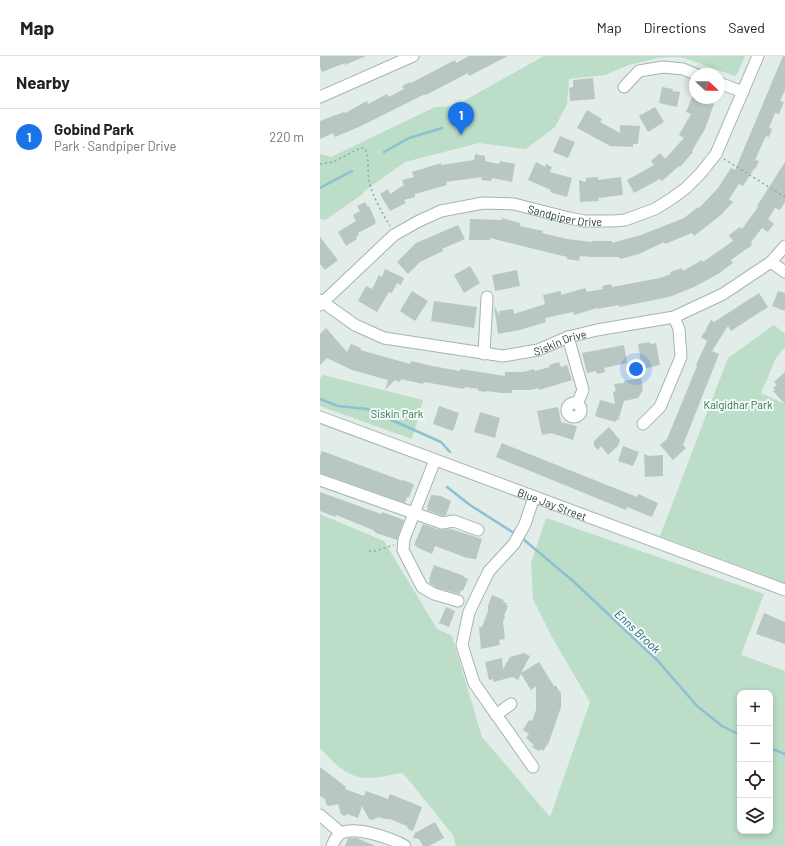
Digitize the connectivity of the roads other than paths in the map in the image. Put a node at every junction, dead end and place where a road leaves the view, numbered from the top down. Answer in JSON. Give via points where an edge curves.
{"nodes":[{"id":1,"x":413,"y":56,"type":"edge"},
{"id":2,"x":758,"y":56,"type":"edge"},
{"id":3,"x":689,"y":72,"type":"edge"},
{"id":4,"x":725,"y":85,"type":"edge"},
{"id":5,"x":624,"y":88,"type":"dead end"},
{"id":6,"x":743,"y":92,"type":"junction"},
{"id":7,"x":320,"y":97,"type":"edge"},
{"id":8,"x":785,"y":246,"type":"edge"},
{"id":9,"x":771,"y":262,"type":"junction"},
{"id":10,"x":785,"y":272,"type":"edge"},
{"id":11,"x":487,"y":297,"type":"dead end"},
{"id":12,"x":321,"y":303,"type":"edge"},
{"id":13,"x":674,"y":317,"type":"junction"},
{"id":14,"x":568,"y":338,"type":"junction"},
{"id":15,"x":484,"y":354,"type":"junction"},
{"id":16,"x":577,"y":404,"type":"dead end"},
{"id":17,"x":320,"y":417,"type":"edge"},
{"id":18,"x":643,"y":424,"type":"dead end"},
{"id":19,"x":435,"y":460,"type":"junction"},
{"id":20,"x":320,"y":480,"type":"edge"},
{"id":21,"x":534,"y":497,"type":"junction"},
{"id":22,"x":414,"y":513,"type":"junction"},
{"id":23,"x":478,"y":530,"type":"dead end"},
{"id":24,"x":785,"y":590,"type":"edge"},
{"id":25,"x":458,"y":601,"type":"dead end"},
{"id":26,"x":511,"y":704,"type":"dead end"},
{"id":27,"x":496,"y":715,"type":"junction"},
{"id":28,"x":533,"y":767,"type":"dead end"},
{"id":29,"x":320,"y":815,"type":"edge"},
{"id":30,"x":341,"y":834,"type":"junction"},
{"id":31,"x":332,"y":846,"type":"edge"},
{"id":32,"x":405,"y":846,"type":"edge"}],
"edges":[{"from":1,"to":7,"type":"street"},
{"from":2,"to":6,"type":"street","name":"Sandpiper Drive"},
{"from":3,"to":5,"type":"street","via":[[663,67],[639,71]]},
{"from":4,"to":6,"type":"street"},
{"from":6,"to":12,"type":"street","name":"Sandpiper Drive","via":[[716,154],[686,188],[655,209],[625,220],[584,221],[514,204],[483,203],[441,211],[394,235]]},
{"from":8,"to":9,"type":"street","name":"Siskin Drive"},
{"from":9,"to":10,"type":"street"},
{"from":9,"to":13,"type":"street","name":"Siskin Drive","via":[[723,294]]},
{"from":11,"to":15,"type":"street"},
{"from":12,"to":15,"type":"street","name":"Siskin Drive","via":[[355,325],[384,338]]},
{"from":13,"to":14,"type":"street","name":"Siskin Drive","via":[[597,330]]},
{"from":13,"to":18,"type":"street","via":[[679,329],[681,357],[660,407]]},
{"from":14,"to":15,"type":"street","name":"Siskin Drive","via":[[538,350],[503,356]]},
{"from":14,"to":16,"type":"street","via":[[583,390]]},
{"from":17,"to":19,"type":"street","name":"Blue Jay Street"},
{"from":19,"to":21,"type":"street","name":"Blue Jay Street"},
{"from":19,"to":22,"type":"street"},
{"from":20,"to":22,"type":"street"},
{"from":21,"to":24,"type":"street","name":"Blue Jay Street"},
{"from":21,"to":27,"type":"street","via":[[525,524],[514,544],[489,571],[469,612],[462,645],[474,683]]},
{"from":22,"to":23,"type":"street","via":[[442,524],[454,521]]},
{"from":22,"to":25,"type":"street","via":[[403,542],[403,550],[422,587],[434,594]]},
{"from":26,"to":27,"type":"street"},
{"from":27,"to":28,"type":"street"},
{"from":29,"to":30,"type":"street"},
{"from":30,"to":31,"type":"street"},
{"from":30,"to":32,"type":"street","via":[[353,831],[372,834]]}]}
